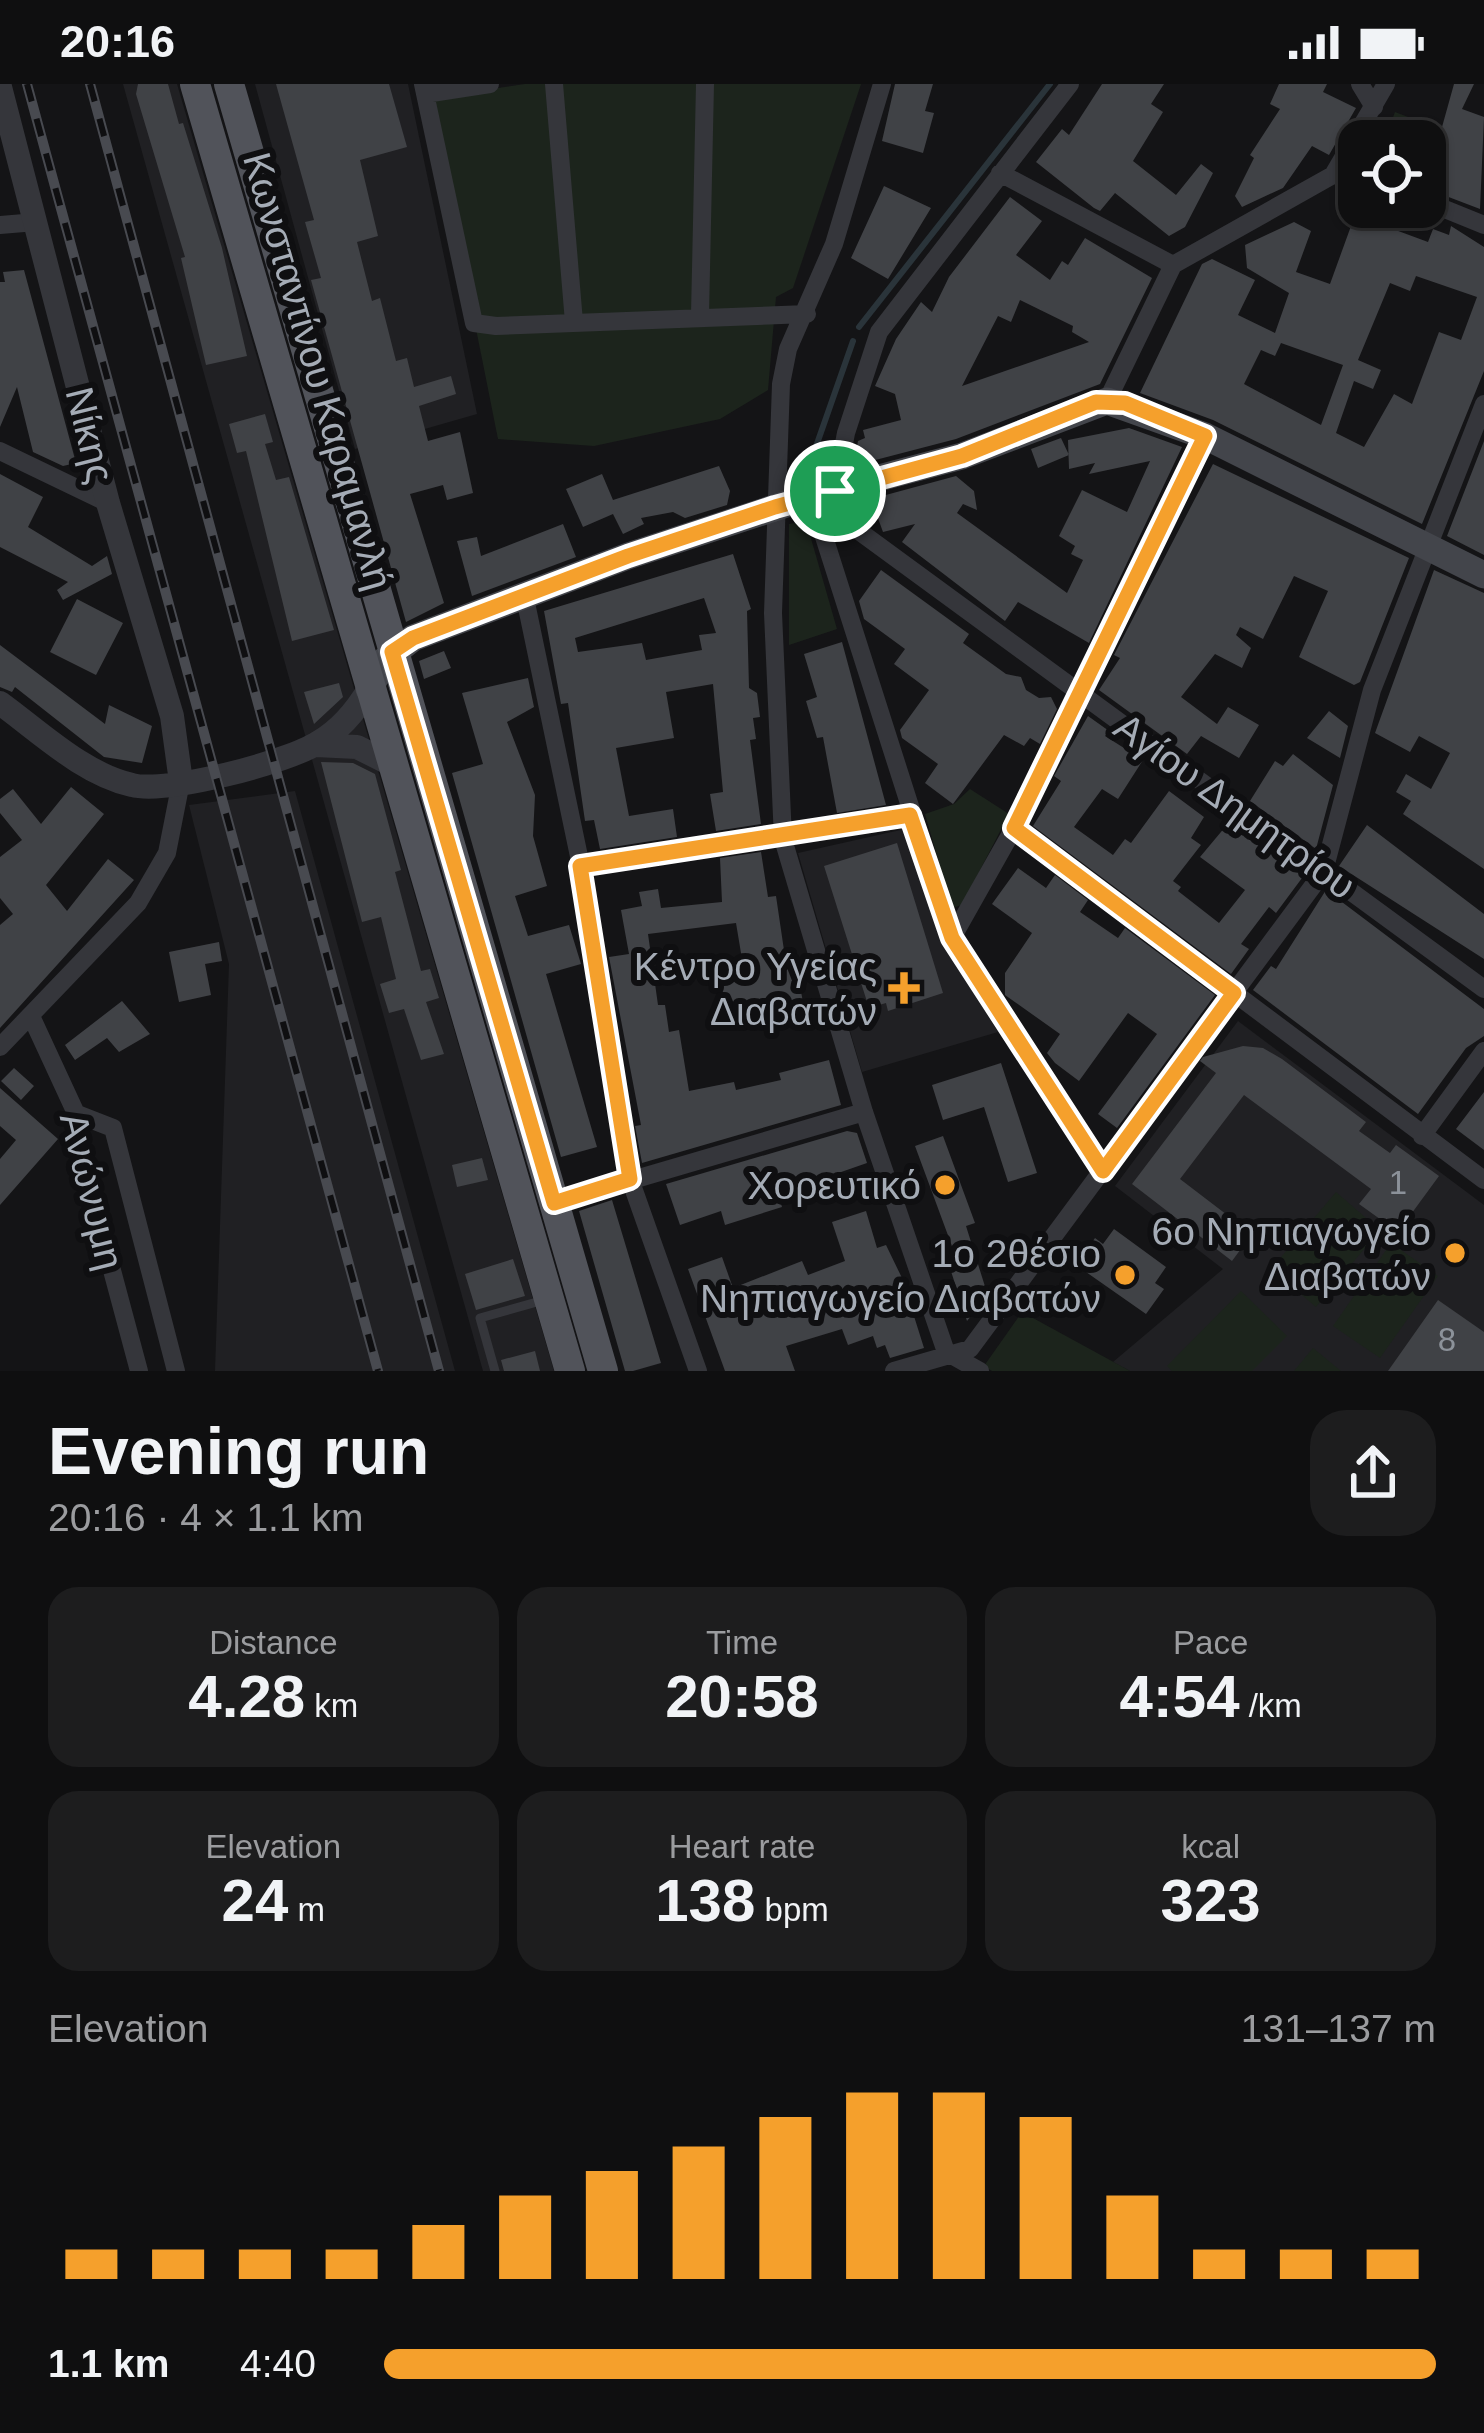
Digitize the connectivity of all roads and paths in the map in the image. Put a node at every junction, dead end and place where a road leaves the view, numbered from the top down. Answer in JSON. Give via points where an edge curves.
{"nodes":[{"id":1,"x":195,"y":84,"type":"edge"},
{"id":2,"x":229,"y":84,"type":"edge"},
{"id":3,"x":490,"y":84,"type":"edge"},
{"id":4,"x":554,"y":84,"type":"edge"},
{"id":5,"x":706,"y":84,"type":"edge"},
{"id":6,"x":882,"y":84,"type":"edge"},
{"id":7,"x":1070,"y":84,"type":"edge"},
{"id":8,"x":1360,"y":84,"type":"edge"},
{"id":9,"x":1386,"y":84,"type":"edge"},
{"id":10,"x":0,"y":87,"type":"edge"},
{"id":11,"x":424,"y":89,"type":"edge"},
{"id":12,"x":1374,"y":107,"type":"junction"},
{"id":13,"x":1000,"y":173,"type":"junction"},
{"id":14,"x":1333,"y":175,"type":"junction"},
{"id":15,"x":1338,"y":176,"type":"edge"},
{"id":16,"x":1446,"y":210,"type":"edge"},
{"id":17,"x":36,"y":222,"type":"junction"},
{"id":18,"x":0,"y":225,"type":"edge"},
{"id":19,"x":1484,"y":225,"type":"edge"},
{"id":20,"x":1173,"y":265,"type":"junction"},
{"id":21,"x":807,"y":314,"type":"junction"},
{"id":22,"x":700,"y":315,"type":"junction"},
{"id":23,"x":574,"y":322,"type":"junction"},
{"id":24,"x":1107,"y":401,"type":"junction"},
{"id":25,"x":1484,"y":404,"type":"edge"},
{"id":26,"x":1205,"y":436,"type":"junction"},
{"id":27,"x":0,"y":451,"type":"edge"},
{"id":28,"x":823,"y":494,"type":"junction"},
{"id":29,"x":108,"y":502,"type":"junction"},
{"id":30,"x":775,"y":507,"type":"junction"},
{"id":31,"x":1428,"y":546,"type":"junction"},
{"id":32,"x":1484,"y":575,"type":"edge"},
{"id":33,"x":525,"y":598,"type":"junction"},
{"id":34,"x":392,"y":652,"type":"junction"},
{"id":35,"x":369,"y":689,"type":"junction"},
{"id":36,"x":1077,"y":690,"type":"junction"},
{"id":37,"x":0,"y":703,"type":"edge"},
{"id":38,"x":316,"y":745,"type":"junction"},
{"id":39,"x":391,"y":764,"type":"junction"},
{"id":40,"x":181,"y":782,"type":"junction"},
{"id":41,"x":910,"y":815,"type":"junction"},
{"id":42,"x":1014,"y":828,"type":"junction"},
{"id":43,"x":783,"y":839,"type":"junction"},
{"id":44,"x":580,"y":866,"type":"junction"},
{"id":45,"x":1324,"y":871,"type":"junction"},
{"id":46,"x":952,"y":938,"type":"junction"},
{"id":47,"x":1484,"y":988,"type":"edge"},
{"id":48,"x":1234,"y":993,"type":"junction"},
{"id":49,"x":31,"y":1016,"type":"junction"},
{"id":50,"x":0,"y":1047,"type":"edge"},
{"id":51,"x":1484,"y":1051,"type":"edge"},
{"id":52,"x":864,"y":1112,"type":"junction"},
{"id":53,"x":77,"y":1114,"type":"junction"},
{"id":54,"x":1422,"y":1136,"type":"junction"},
{"id":55,"x":1103,"y":1171,"type":"junction"},
{"id":56,"x":630,"y":1179,"type":"junction"},
{"id":57,"x":1484,"y":1180,"type":"edge"},
{"id":58,"x":554,"y":1203,"type":"junction"},
{"id":59,"x":549,"y":1299,"type":"junction"},
{"id":60,"x":946,"y":1352,"type":"junction"},
{"id":61,"x":139,"y":1371,"type":"edge"},
{"id":62,"x":176,"y":1371,"type":"edge"},
{"id":63,"x":495,"y":1371,"type":"edge"},
{"id":64,"x":570,"y":1371,"type":"edge"},
{"id":65,"x":603,"y":1371,"type":"edge"},
{"id":66,"x":698,"y":1371,"type":"edge"},
{"id":67,"x":894,"y":1371,"type":"edge"},
{"id":68,"x":980,"y":1371,"type":"edge"}],
"edges":[{"from":1,"to":35,"type":"main road","name":"Κωνσταντίνου Καραμανλή"},
{"from":2,"to":34,"type":"main road","name":"Κωνσταντίνου Καραμανλή"},
{"from":3,"to":11,"type":"street"},
{"from":4,"to":23,"type":"street"},
{"from":5,"to":22,"type":"street"},
{"from":6,"to":21,"type":"street"},
{"from":7,"to":13,"type":"street"},
{"from":8,"to":12,"type":"street"},
{"from":9,"to":12,"type":"street"},
{"from":10,"to":17,"type":"street","name":"Νίκης"},
{"from":11,"to":23,"type":"street","via":[[470,318],[496,326]]},
{"from":12,"to":14,"type":"street"},
{"from":13,"to":20,"type":"street"},
{"from":13,"to":28,"type":"street","via":[[879,332]]},
{"from":14,"to":15,"type":"street"},
{"from":14,"to":20,"type":"street"},
{"from":16,"to":19,"type":"street"},
{"from":17,"to":18,"type":"street"},
{"from":17,"to":29,"type":"street","name":"Νίκης"},
{"from":20,"to":24,"type":"street"},
{"from":21,"to":22,"type":"street"},
{"from":21,"to":30,"type":"street","via":[[783,371]]},
{"from":22,"to":23,"type":"street"},
{"from":24,"to":26,"type":"main road"},
{"from":24,"to":28,"type":"main road","via":[[962,456]]},
{"from":25,"to":31,"type":"street"},
{"from":26,"to":31,"type":"main road"},
{"from":26,"to":36,"type":"street"},
{"from":27,"to":29,"type":"street"},
{"from":28,"to":30,"type":"main road"},
{"from":28,"to":36,"type":"street","name":"Αγίου Δημητρίου"},
{"from":28,"to":41,"type":"street"},
{"from":29,"to":40,"type":"street","name":"Νίκης","via":[[172,716]]},
{"from":30,"to":33,"type":"main road"},
{"from":30,"to":43,"type":"street","via":[[773,690]]},
{"from":31,"to":32,"type":"main road"},
{"from":31,"to":45,"type":"street","via":[[1360,727]]},
{"from":33,"to":34,"type":"main road"},
{"from":33,"to":44,"type":"street"},
{"from":34,"to":35,"type":"main road"},
{"from":34,"to":58,"type":"main road","name":"Κωνσταντίνου Καραμανλή"},
{"from":35,"to":38,"type":"street","via":[[347,721]]},
{"from":35,"to":39,"type":"main road","name":"Κωνσταντίνου Καραμανλή"},
{"from":36,"to":42,"type":"street"},
{"from":36,"to":45,"type":"street","name":"Αγίου Δημητρίου"},
{"from":37,"to":40,"type":"street","via":[[118,781],[139,788]]},
{"from":38,"to":39,"type":"street","via":[[357,747]]},
{"from":38,"to":40,"type":"street"},
{"from":39,"to":59,"type":"main road","name":"Κωνσταντίνου Καραμανλή"},
{"from":40,"to":49,"type":"street","via":[[157,876]]},
{"from":41,"to":43,"type":"street"},
{"from":41,"to":46,"type":"street"},
{"from":42,"to":46,"type":"street"},
{"from":42,"to":48,"type":"street"},
{"from":43,"to":44,"type":"street"},
{"from":43,"to":52,"type":"street"},
{"from":44,"to":56,"type":"street"},
{"from":45,"to":47,"type":"street","name":"Αγίου Δημητρίου"},
{"from":45,"to":48,"type":"street"},
{"from":46,"to":55,"type":"street"},
{"from":48,"to":54,"type":"street"},
{"from":48,"to":55,"type":"street"},
{"from":49,"to":50,"type":"street"},
{"from":49,"to":53,"type":"street","name":"Ανώνυμη"},
{"from":51,"to":54,"type":"street"},
{"from":52,"to":56,"type":"street"},
{"from":52,"to":60,"type":"street"},
{"from":53,"to":61,"type":"street","name":"Ανώνυμη"},
{"from":53,"to":62,"type":"street","via":[[113,1128]]},
{"from":54,"to":57,"type":"street"},
{"from":55,"to":60,"type":"street","via":[[970,1349]]},
{"from":56,"to":58,"type":"street"},
{"from":56,"to":66,"type":"street"},
{"from":58,"to":65,"type":"main road","name":"Κωνσταντίνου Καραμανλή"},
{"from":59,"to":63,"type":"lane","via":[[480,1318]]},
{"from":59,"to":64,"type":"main road","name":"Κωνσταντίνου Καραμανλή"},
{"from":60,"to":67,"type":"street"},
{"from":60,"to":68,"type":"street"}]}
